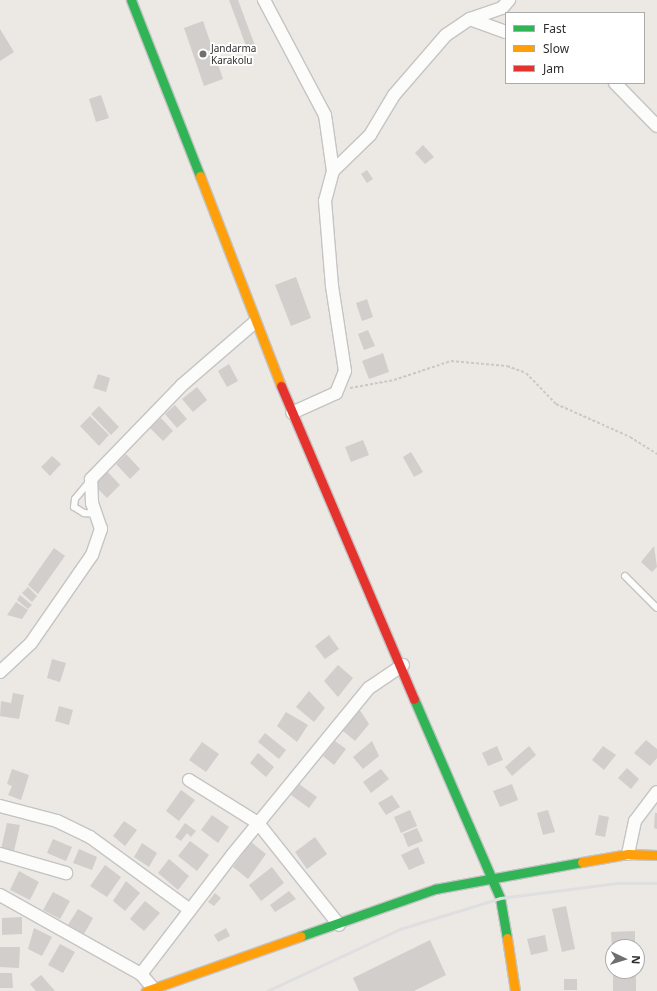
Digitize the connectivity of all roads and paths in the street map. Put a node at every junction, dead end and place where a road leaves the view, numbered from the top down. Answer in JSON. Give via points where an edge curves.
{"nodes":[{"id":1,"x":264,"y":0,"type":"edge"},
{"id":2,"x":509,"y":0,"type":"edge"},
{"id":3,"x":133,"y":1,"type":"edge"},
{"id":4,"x":470,"y":19,"type":"junction"},
{"id":5,"x":505,"y":32,"type":"edge"},
{"id":6,"x":616,"y":84,"type":"edge"},
{"id":7,"x":657,"y":126,"type":"edge"},
{"id":8,"x":333,"y":171,"type":"junction"},
{"id":9,"x":255,"y":322,"type":"junction"},
{"id":10,"x":342,"y":384,"type":"junction"},
{"id":11,"x":292,"y":413,"type":"junction"},
{"id":12,"x":657,"y":454,"type":"edge"},
{"id":13,"x":91,"y":479,"type":"junction"},
{"id":14,"x":97,"y":514,"type":"junction"},
{"id":15,"x":625,"y":576,"type":"dead end"},
{"id":16,"x":657,"y":608,"type":"edge"},
{"id":17,"x":403,"y":665,"type":"junction"},
{"id":18,"x":0,"y":672,"type":"edge"},
{"id":19,"x":189,"y":780,"type":"dead end"},
{"id":20,"x":657,"y":792,"type":"edge"},
{"id":21,"x":0,"y":806,"type":"edge"},
{"id":22,"x":258,"y":823,"type":"junction"},
{"id":23,"x":0,"y":854,"type":"edge"},
{"id":24,"x":628,"y":854,"type":"junction"},
{"id":25,"x":657,"y":855,"type":"edge"},
{"id":26,"x":66,"y":873,"type":"dead end"},
{"id":27,"x":492,"y":877,"type":"junction"},
{"id":28,"x":0,"y":895,"type":"edge"},
{"id":29,"x":190,"y":910,"type":"junction"},
{"id":30,"x":339,"y":925,"type":"junction"},
{"id":31,"x":141,"y":974,"type":"junction"},
{"id":32,"x":149,"y":990,"type":"edge"},
{"id":33,"x":514,"y":991,"type":"edge"}],
"edges":[{"from":1,"to":8,"type":"street","via":[[325,115]]},
{"from":2,"to":4,"type":"street","via":[[502,8]]},
{"from":3,"to":9,"type":"street"},
{"from":4,"to":5,"type":"street"},
{"from":4,"to":8,"type":"street","via":[[446,35],[394,95],[370,135]]},
{"from":6,"to":7,"type":"street"},
{"from":8,"to":10,"type":"street","via":[[325,201],[332,286],[345,371]]},
{"from":9,"to":11,"type":"street"},
{"from":9,"to":13,"type":"street","via":[[182,385]]},
{"from":10,"to":11,"type":"street","via":[[336,393]]},
{"from":10,"to":12,"type":"path","via":[[350,388],[386,382],[451,361],[507,366],[526,373],[556,404]]},
{"from":11,"to":17,"type":"street"},
{"from":13,"to":14,"type":"street","via":[[92,503]]},
{"from":13,"to":14,"type":"lane","via":[[75,499],[74,507],[84,513]]},
{"from":14,"to":18,"type":"street","via":[[100,537],[92,555],[31,643]]},
{"from":15,"to":16,"type":"lane"},
{"from":17,"to":22,"type":"street","via":[[369,688]]},
{"from":17,"to":27,"type":"street"},
{"from":19,"to":22,"type":"street"},
{"from":20,"to":24,"type":"street","via":[[636,821]]},
{"from":21,"to":29,"type":"street","via":[[57,821],[90,837]]},
{"from":22,"to":29,"type":"street"},
{"from":22,"to":30,"type":"street"},
{"from":23,"to":26,"type":"street"},
{"from":24,"to":25,"type":"street"},
{"from":24,"to":27,"type":"street"},
{"from":27,"to":30,"type":"street","via":[[435,889]]},
{"from":27,"to":33,"type":"street","via":[[500,898]]},
{"from":28,"to":31,"type":"street"},
{"from":29,"to":31,"type":"street"},
{"from":30,"to":32,"type":"street"},
{"from":31,"to":32,"type":"street"}]}
